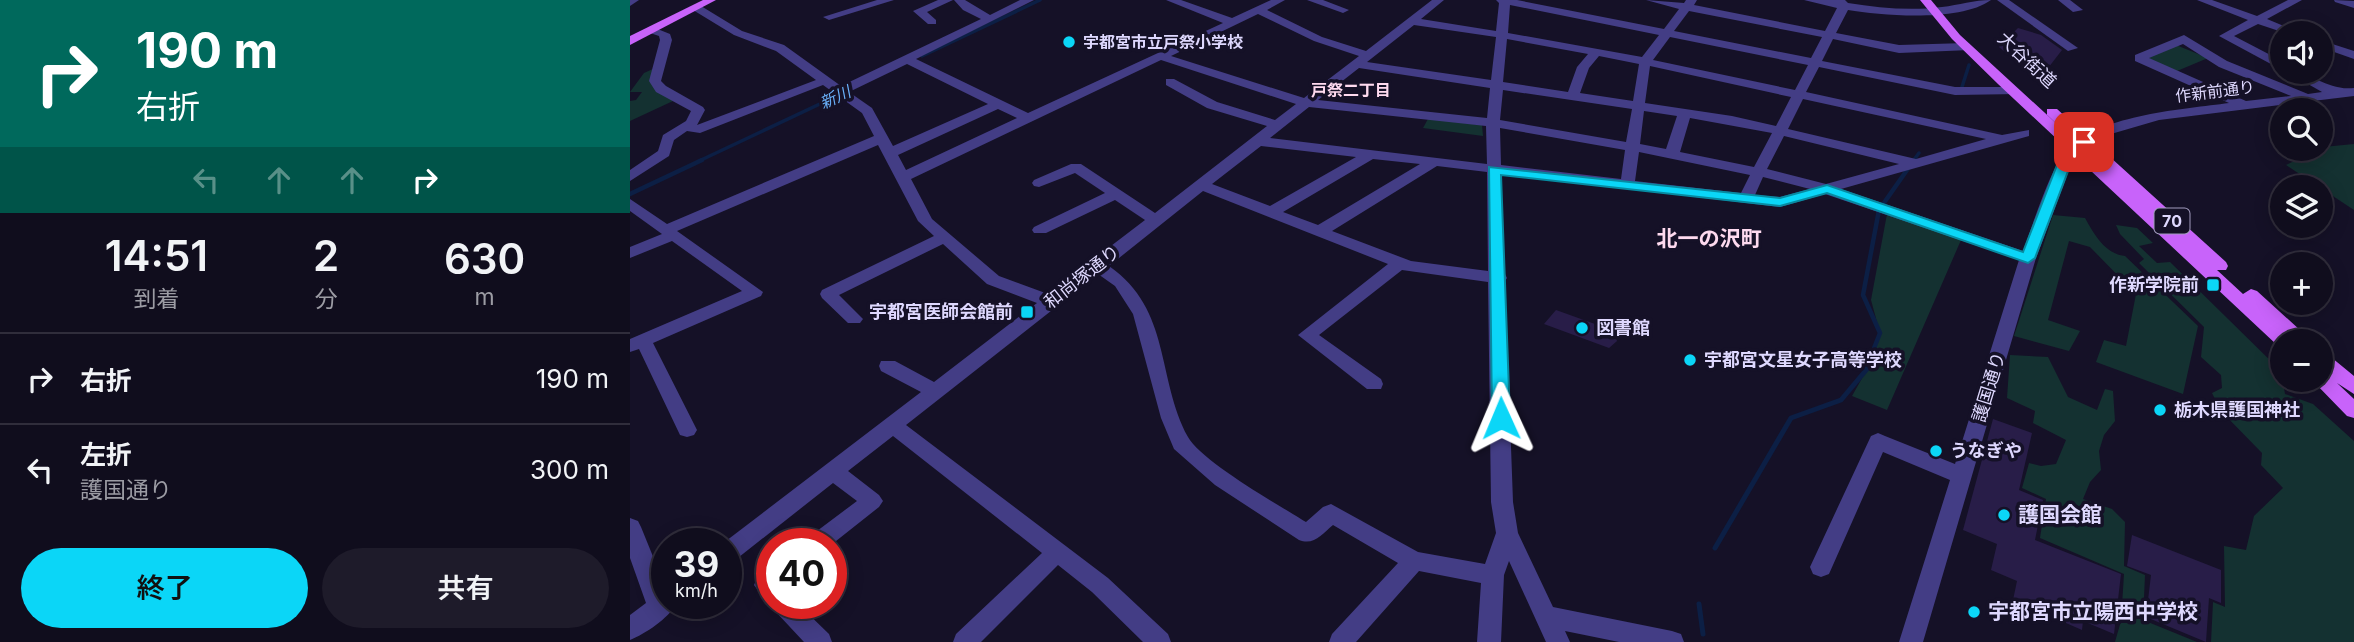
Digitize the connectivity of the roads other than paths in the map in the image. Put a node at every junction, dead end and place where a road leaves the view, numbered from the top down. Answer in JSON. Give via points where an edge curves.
{"nodes":[{"id":1,"x":889,"y":0,"type":"edge"},
{"id":2,"x":948,"y":0,"type":"edge"},
{"id":3,"x":959,"y":0,"type":"edge"},
{"id":4,"x":1029,"y":0,"type":"edge"},
{"id":5,"x":1171,"y":0,"type":"edge"},
{"id":6,"x":1280,"y":0,"type":"edge"},
{"id":7,"x":1312,"y":0,"type":"edge"},
{"id":8,"x":1438,"y":0,"type":"edge"},
{"id":9,"x":1503,"y":0,"type":"edge"},
{"id":10,"x":1577,"y":0,"type":"edge"},
{"id":11,"x":1651,"y":0,"type":"edge"},
{"id":12,"x":1809,"y":0,"type":"edge"},
{"id":13,"x":1925,"y":0,"type":"edge"},
{"id":14,"x":1986,"y":0,"type":"edge"},
{"id":15,"x":2002,"y":0,"type":"edge"},
{"id":16,"x":2063,"y":0,"type":"edge"},
{"id":17,"x":2202,"y":0,"type":"edge"},
{"id":18,"x":2297,"y":0,"type":"edge"},
{"id":19,"x":2339,"y":0,"type":"edge"},
{"id":20,"x":705,"y":2,"type":"edge"},
{"id":21,"x":1842,"y":3,"type":"edge"},
{"id":22,"x":972,"y":4,"type":"edge"},
{"id":23,"x":1690,"y":4,"type":"edge"},
{"id":24,"x":2354,"y":5,"type":"edge"},
{"id":25,"x":1258,"y":10,"type":"junction"},
{"id":26,"x":1343,"y":10,"type":"dead end"},
{"id":27,"x":2077,"y":10,"type":"dead end"},
{"id":28,"x":1937,"y":11,"type":"junction"},
{"id":29,"x":1564,"y":12,"type":"junction"},
{"id":30,"x":829,"y":17,"type":"dead end"},
{"id":31,"x":990,"y":19,"type":"junction"},
{"id":32,"x":2255,"y":19,"type":"junction"},
{"id":33,"x":1411,"y":21,"type":"junction"},
{"id":34,"x":932,"y":22,"type":"dead end"},
{"id":35,"x":1232,"y":22,"type":"junction"},
{"id":36,"x":2270,"y":24,"type":"edge"},
{"id":37,"x":651,"y":30,"type":"junction"},
{"id":38,"x":1502,"y":33,"type":"junction"},
{"id":39,"x":1668,"y":33,"type":"junction"},
{"id":40,"x":1829,"y":35,"type":"junction"},
{"id":41,"x":630,"y":41,"type":"edge"},
{"id":42,"x":1966,"y":47,"type":"junction"},
{"id":43,"x":2073,"y":48,"type":"dead end"},
{"id":44,"x":2333,"y":48,"type":"edge"},
{"id":45,"x":1596,"y":52,"type":"junction"},
{"id":46,"x":2354,"y":55,"type":"edge"},
{"id":47,"x":1160,"y":56,"type":"junction"},
{"id":48,"x":1362,"y":59,"type":"junction"},
{"id":49,"x":908,"y":60,"type":"junction"},
{"id":50,"x":2270,"y":60,"type":"edge"},
{"id":51,"x":1645,"y":62,"type":"junction"},
{"id":52,"x":1814,"y":63,"type":"junction"},
{"id":53,"x":826,"y":80,"type":"junction"},
{"id":54,"x":1170,"y":82,"type":"dead end"},
{"id":55,"x":2316,"y":84,"type":"edge"},
{"id":56,"x":1496,"y":85,"type":"junction"},
{"id":57,"x":2012,"y":91,"type":"junction"},
{"id":58,"x":842,"y":92,"type":"junction"},
{"id":59,"x":2354,"y":92,"type":"edge"},
{"id":60,"x":2336,"y":94,"type":"junction"},
{"id":61,"x":1798,"y":95,"type":"junction"},
{"id":62,"x":1573,"y":96,"type":"junction"},
{"id":63,"x":2308,"y":98,"type":"joint"},
{"id":64,"x":2270,"y":102,"type":"edge"},
{"id":65,"x":1305,"y":103,"type":"junction"},
{"id":66,"x":999,"y":104,"type":"junction"},
{"id":67,"x":2244,"y":105,"type":"junction"},
{"id":68,"x":1639,"y":106,"type":"junction"},
{"id":69,"x":1685,"y":113,"type":"junction"},
{"id":70,"x":1029,"y":118,"type":"junction"},
{"id":71,"x":1493,"y":123,"type":"junction"},
{"id":72,"x":1277,"y":125,"type":"junction"},
{"id":73,"x":687,"y":126,"type":"junction"},
{"id":74,"x":1781,"y":131,"type":"junction"},
{"id":75,"x":2025,"y":133,"type":"dead end"},
{"id":76,"x":882,"y":138,"type":"junction"},
{"id":77,"x":2003,"y":139,"type":"junction"},
{"id":78,"x":1256,"y":141,"type":"junction"},
{"id":79,"x":2079,"y":146,"type":"junction"},
{"id":80,"x":1633,"y":147,"type":"junction"},
{"id":81,"x":890,"y":153,"type":"junction"},
{"id":82,"x":1672,"y":154,"type":"junction"},
{"id":83,"x":1370,"y":155,"type":"junction"},
{"id":84,"x":1432,"y":163,"type":"junction"},
{"id":85,"x":1917,"y":164,"type":"junction"},
{"id":86,"x":1494,"y":170,"type":"junction"},
{"id":87,"x":1760,"y":171,"type":"junction"},
{"id":88,"x":630,"y":177,"type":"edge"},
{"id":89,"x":903,"y":177,"type":"junction"},
{"id":90,"x":1039,"y":183,"type":"dead end"},
{"id":91,"x":1201,"y":184,"type":"junction"},
{"id":92,"x":1628,"y":185,"type":"junction"},
{"id":93,"x":1827,"y":189,"type":"junction"},
{"id":94,"x":1116,"y":194,"type":"junction"},
{"id":95,"x":1745,"y":199,"type":"junction"},
{"id":96,"x":630,"y":204,"type":"edge"},
{"id":97,"x":1271,"y":212,"type":"junction"},
{"id":98,"x":1155,"y":220,"type":"junction"},
{"id":99,"x":1040,"y":230,"type":"dead end"},
{"id":100,"x":1320,"y":231,"type":"junction"},
{"id":101,"x":670,"y":233,"type":"junction"},
{"id":102,"x":945,"y":237,"type":"junction"},
{"id":103,"x":630,"y":253,"type":"edge"},
{"id":104,"x":2028,"y":258,"type":"junction"},
{"id":105,"x":1400,"y":263,"type":"junction"},
{"id":106,"x":1097,"y":265,"type":"junction"},
{"id":107,"x":1499,"y":278,"type":"junction"},
{"id":108,"x":1050,"y":301,"type":"junction"},
{"id":109,"x":854,"y":319,"type":"dead end"},
{"id":110,"x":2270,"y":329,"type":"edge"},
{"id":111,"x":2289,"y":329,"type":"edge"},
{"id":112,"x":636,"y":343,"type":"edge"},
{"id":113,"x":888,"y":366,"type":"dead end"},
{"id":114,"x":2333,"y":368,"type":"edge"},
{"id":115,"x":1374,"y":384,"type":"dead end"},
{"id":116,"x":2354,"y":387,"type":"edge"},
{"id":117,"x":2333,"y":390,"type":"edge"},
{"id":118,"x":936,"y":391,"type":"junction"},
{"id":119,"x":2354,"y":411,"type":"edge"},
{"id":120,"x":893,"y":425,"type":"junction"},
{"id":121,"x":687,"y":430,"type":"dead end"},
{"id":122,"x":832,"y":471,"type":"junction"},
{"id":123,"x":1962,"y":476,"type":"junction"},
{"id":124,"x":630,"y":527,"type":"edge"},
{"id":125,"x":837,"y":528,"type":"edge"},
{"id":126,"x":1507,"y":533,"type":"junction"},
{"id":127,"x":742,"y":541,"type":"edge"},
{"id":128,"x":1058,"y":551,"type":"junction"},
{"id":129,"x":1414,"y":561,"type":"junction"},
{"id":130,"x":1821,"y":567,"type":"dead end"},
{"id":131,"x":1493,"y":575,"type":"junction"},
{"id":132,"x":651,"y":576,"type":"edge"},
{"id":133,"x":651,"y":613,"type":"edge"},
{"id":134,"x":1546,"y":616,"type":"junction"},
{"id":135,"x":798,"y":619,"type":"edge"},
{"id":136,"x":630,"y":629,"type":"edge"},
{"id":137,"x":820,"y":642,"type":"edge"},
{"id":138,"x":965,"y":642,"type":"edge"},
{"id":139,"x":1159,"y":642,"type":"edge"},
{"id":140,"x":1341,"y":642,"type":"edge"},
{"id":141,"x":1489,"y":642,"type":"edge"},
{"id":142,"x":1558,"y":642,"type":"edge"},
{"id":143,"x":1672,"y":642,"type":"edge"},
{"id":144,"x":1911,"y":642,"type":"edge"}],
"edges":[{"from":1,"to":30,"type":"street"},
{"from":2,"to":34,"type":"street","via":[[919,11]]},
{"from":3,"to":22,"type":"street"},
{"from":4,"to":31,"type":"street"},
{"from":5,"to":35,"type":"street"},
{"from":6,"to":25,"type":"street"},
{"from":7,"to":26,"type":"street"},
{"from":8,"to":33,"type":"street","name":"和尚塚通り"},
{"from":9,"to":29,"type":"street"},
{"from":9,"to":38,"type":"street"},
{"from":10,"to":29,"type":"street"},
{"from":11,"to":23,"type":"street"},
{"from":12,"to":21,"type":"street"},
{"from":13,"to":28,"type":"main road","name":"大谷街道","number":"70"},
{"from":14,"to":28,"type":"street","via":[[1958,10]]},
{"from":15,"to":43,"type":"street"},
{"from":16,"to":27,"type":"street"},
{"from":17,"to":32,"type":"street"},
{"from":18,"to":32,"type":"street"},
{"from":19,"to":24,"type":"street"},
{"from":20,"to":37,"type":"main road"},
{"from":20,"to":53,"type":"street","via":[[738,33],[780,48]]},
{"from":21,"to":28,"type":"street","via":[[1880,12]]},
{"from":21,"to":40,"type":"street"},
{"from":22,"to":31,"type":"street"},
{"from":23,"to":39,"type":"street"},
{"from":23,"to":40,"type":"street"},
{"from":25,"to":35,"type":"street"},
{"from":25,"to":48,"type":"street"},
{"from":28,"to":42,"type":"main road","name":"大谷街道","number":"70"},
{"from":28,"to":79,"type":"main road","name":"大谷街道","number":"70","via":[[1956,23]]},
{"from":29,"to":39,"type":"street"},
{"from":31,"to":49,"type":"street"},
{"from":32,"to":36,"type":"street"},
{"from":32,"to":50,"type":"street","via":[[2225,36]]},
{"from":33,"to":38,"type":"street"},
{"from":33,"to":48,"type":"street","name":"和尚塚通り"},
{"from":35,"to":47,"type":"street"},
{"from":37,"to":41,"type":"main road"},
{"from":37,"to":73,"type":"street","via":[[664,34],[666,40],[655,81],[698,110]]},
{"from":38,"to":45,"type":"street"},
{"from":38,"to":56,"type":"street"},
{"from":39,"to":51,"type":"street"},
{"from":39,"to":52,"type":"street"},
{"from":40,"to":42,"type":"street","via":[[1899,49]]},
{"from":40,"to":52,"type":"street"},
{"from":42,"to":57,"type":"main road","name":"大谷街道","number":"70"},
{"from":44,"to":46,"type":"street"},
{"from":45,"to":51,"type":"street"},
{"from":45,"to":62,"type":"street","via":[[1583,67]]},
{"from":47,"to":65,"type":"street"},
{"from":47,"to":70,"type":"street"},
{"from":48,"to":56,"type":"street"},
{"from":48,"to":65,"type":"street","name":"和尚塚通り"},
{"from":49,"to":58,"type":"street"},
{"from":49,"to":66,"type":"street"},
{"from":51,"to":61,"type":"street"},
{"from":51,"to":68,"type":"street"},
{"from":52,"to":57,"type":"street","via":[[1955,92]]},
{"from":52,"to":61,"type":"street"},
{"from":53,"to":58,"type":"street"},
{"from":53,"to":73,"type":"street","via":[[695,130]]},
{"from":54,"to":72,"type":"street","via":[[1212,105]]},
{"from":55,"to":60,"type":"street"},
{"from":56,"to":62,"type":"street"},
{"from":56,"to":71,"type":"street"},
{"from":57,"to":79,"type":"main road","name":"大谷街道","number":"70"},
{"from":58,"to":76,"type":"street","via":[[867,111]]},
{"from":59,"to":60,"type":"street","name":"作新前通り"},
{"from":60,"to":63,"type":"street","name":"作新前通り"},
{"from":61,"to":74,"type":"street"},
{"from":61,"to":77,"type":"street"},
{"from":62,"to":68,"type":"street"},
{"from":63,"to":67,"type":"street","via":[[2223,64],[2184,39],[2138,58]]},
{"from":64,"to":67,"type":"street","name":"作新前通り"},
{"from":65,"to":71,"type":"street"},
{"from":65,"to":72,"type":"street","name":"和尚塚通り"},
{"from":66,"to":70,"type":"street"},
{"from":66,"to":81,"type":"street"},
{"from":67,"to":79,"type":"street","name":"作新前通り","via":[[2158,116],[2115,128]]},
{"from":68,"to":69,"type":"street"},
{"from":68,"to":80,"type":"street"},
{"from":69,"to":74,"type":"street"},
{"from":69,"to":82,"type":"street"},
{"from":70,"to":89,"type":"street"},
{"from":71,"to":80,"type":"street"},
{"from":71,"to":86,"type":"street"},
{"from":72,"to":78,"type":"street","name":"和尚塚通り"},
{"from":73,"to":88,"type":"street","via":[[668,138],[664,153]]},
{"from":74,"to":85,"type":"street"},
{"from":74,"to":87,"type":"street"},
{"from":75,"to":77,"type":"street"},
{"from":76,"to":81,"type":"street"},
{"from":76,"to":101,"type":"street"},
{"from":77,"to":85,"type":"street"},
{"from":78,"to":83,"type":"street"},
{"from":78,"to":91,"type":"street","name":"和尚塚通り"},
{"from":79,"to":104,"type":"street","name":"護国通り","via":[[2064,165]]},
{"from":79,"to":110,"type":"main road","name":"大谷街道","number":"70"},
{"from":79,"to":111,"type":"main road","name":"大谷街道","number":"70"},
{"from":80,"to":82,"type":"street"},
{"from":80,"to":92,"type":"street"},
{"from":81,"to":89,"type":"street"},
{"from":82,"to":87,"type":"street"},
{"from":83,"to":84,"type":"street"},
{"from":83,"to":97,"type":"street"},
{"from":84,"to":86,"type":"street"},
{"from":84,"to":100,"type":"street"},
{"from":85,"to":93,"type":"street"},
{"from":86,"to":92,"type":"street"},
{"from":86,"to":107,"type":"street"},
{"from":87,"to":93,"type":"street"},
{"from":87,"to":95,"type":"street"},
{"from":89,"to":102,"type":"street","via":[[926,221]]},
{"from":90,"to":94,"type":"street","via":[[1076,167]]},
{"from":91,"to":97,"type":"street"},
{"from":91,"to":98,"type":"street","name":"和尚塚通り"},
{"from":92,"to":95,"type":"street"},
{"from":93,"to":95,"type":"street","via":[[1780,202]]},
{"from":93,"to":104,"type":"street"},
{"from":94,"to":98,"type":"street"},
{"from":94,"to":99,"type":"street"},
{"from":96,"to":101,"type":"street"},
{"from":97,"to":100,"type":"street"},
{"from":98,"to":106,"type":"street","name":"和尚塚通り"},
{"from":100,"to":105,"type":"street"},
{"from":101,"to":103,"type":"street"},
{"from":101,"to":112,"type":"street","via":[[755,292]]},
{"from":102,"to":108,"type":"street","via":[[993,280]]},
{"from":102,"to":109,"type":"street","via":[[828,294]]},
{"from":104,"to":123,"type":"street","name":"護国通り"},
{"from":105,"to":107,"type":"street"},
{"from":105,"to":115,"type":"street","via":[[1307,335]]},
{"from":106,"to":108,"type":"street","name":"和尚塚通り"},
{"from":106,"to":129,"type":"street","via":[[1121,282],[1142,314],[1171,418],[1181,444],[1198,461],[1307,534],[1331,513]]},
{"from":107,"to":126,"type":"street","via":[[1502,502]]},
{"from":108,"to":118,"type":"street","name":"和尚塚通り"},
{"from":112,"to":121,"type":"street"},
{"from":113,"to":118,"type":"street"},
{"from":114,"to":116,"type":"main road"},
{"from":117,"to":119,"type":"main road"},
{"from":118,"to":120,"type":"street","name":"和尚塚通り"},
{"from":120,"to":122,"type":"street","name":"和尚塚通り"},
{"from":120,"to":128,"type":"street"},
{"from":122,"to":125,"type":"street","via":[[872,501]]},
{"from":122,"to":127,"type":"street","name":"和尚塚通り"},
{"from":123,"to":130,"type":"street","via":[[1878,441]]},
{"from":123,"to":144,"type":"street","name":"護国通り"},
{"from":124,"to":132,"type":"street"},
{"from":126,"to":131,"type":"street"},
{"from":126,"to":134,"type":"street"},
{"from":128,"to":138,"type":"street"},
{"from":128,"to":139,"type":"street"},
{"from":129,"to":131,"type":"street"},
{"from":129,"to":140,"type":"street"},
{"from":131,"to":141,"type":"street"},
{"from":133,"to":136,"type":"street"},
{"from":134,"to":142,"type":"street"},
{"from":134,"to":143,"type":"street"},
{"from":135,"to":137,"type":"street"}]}
